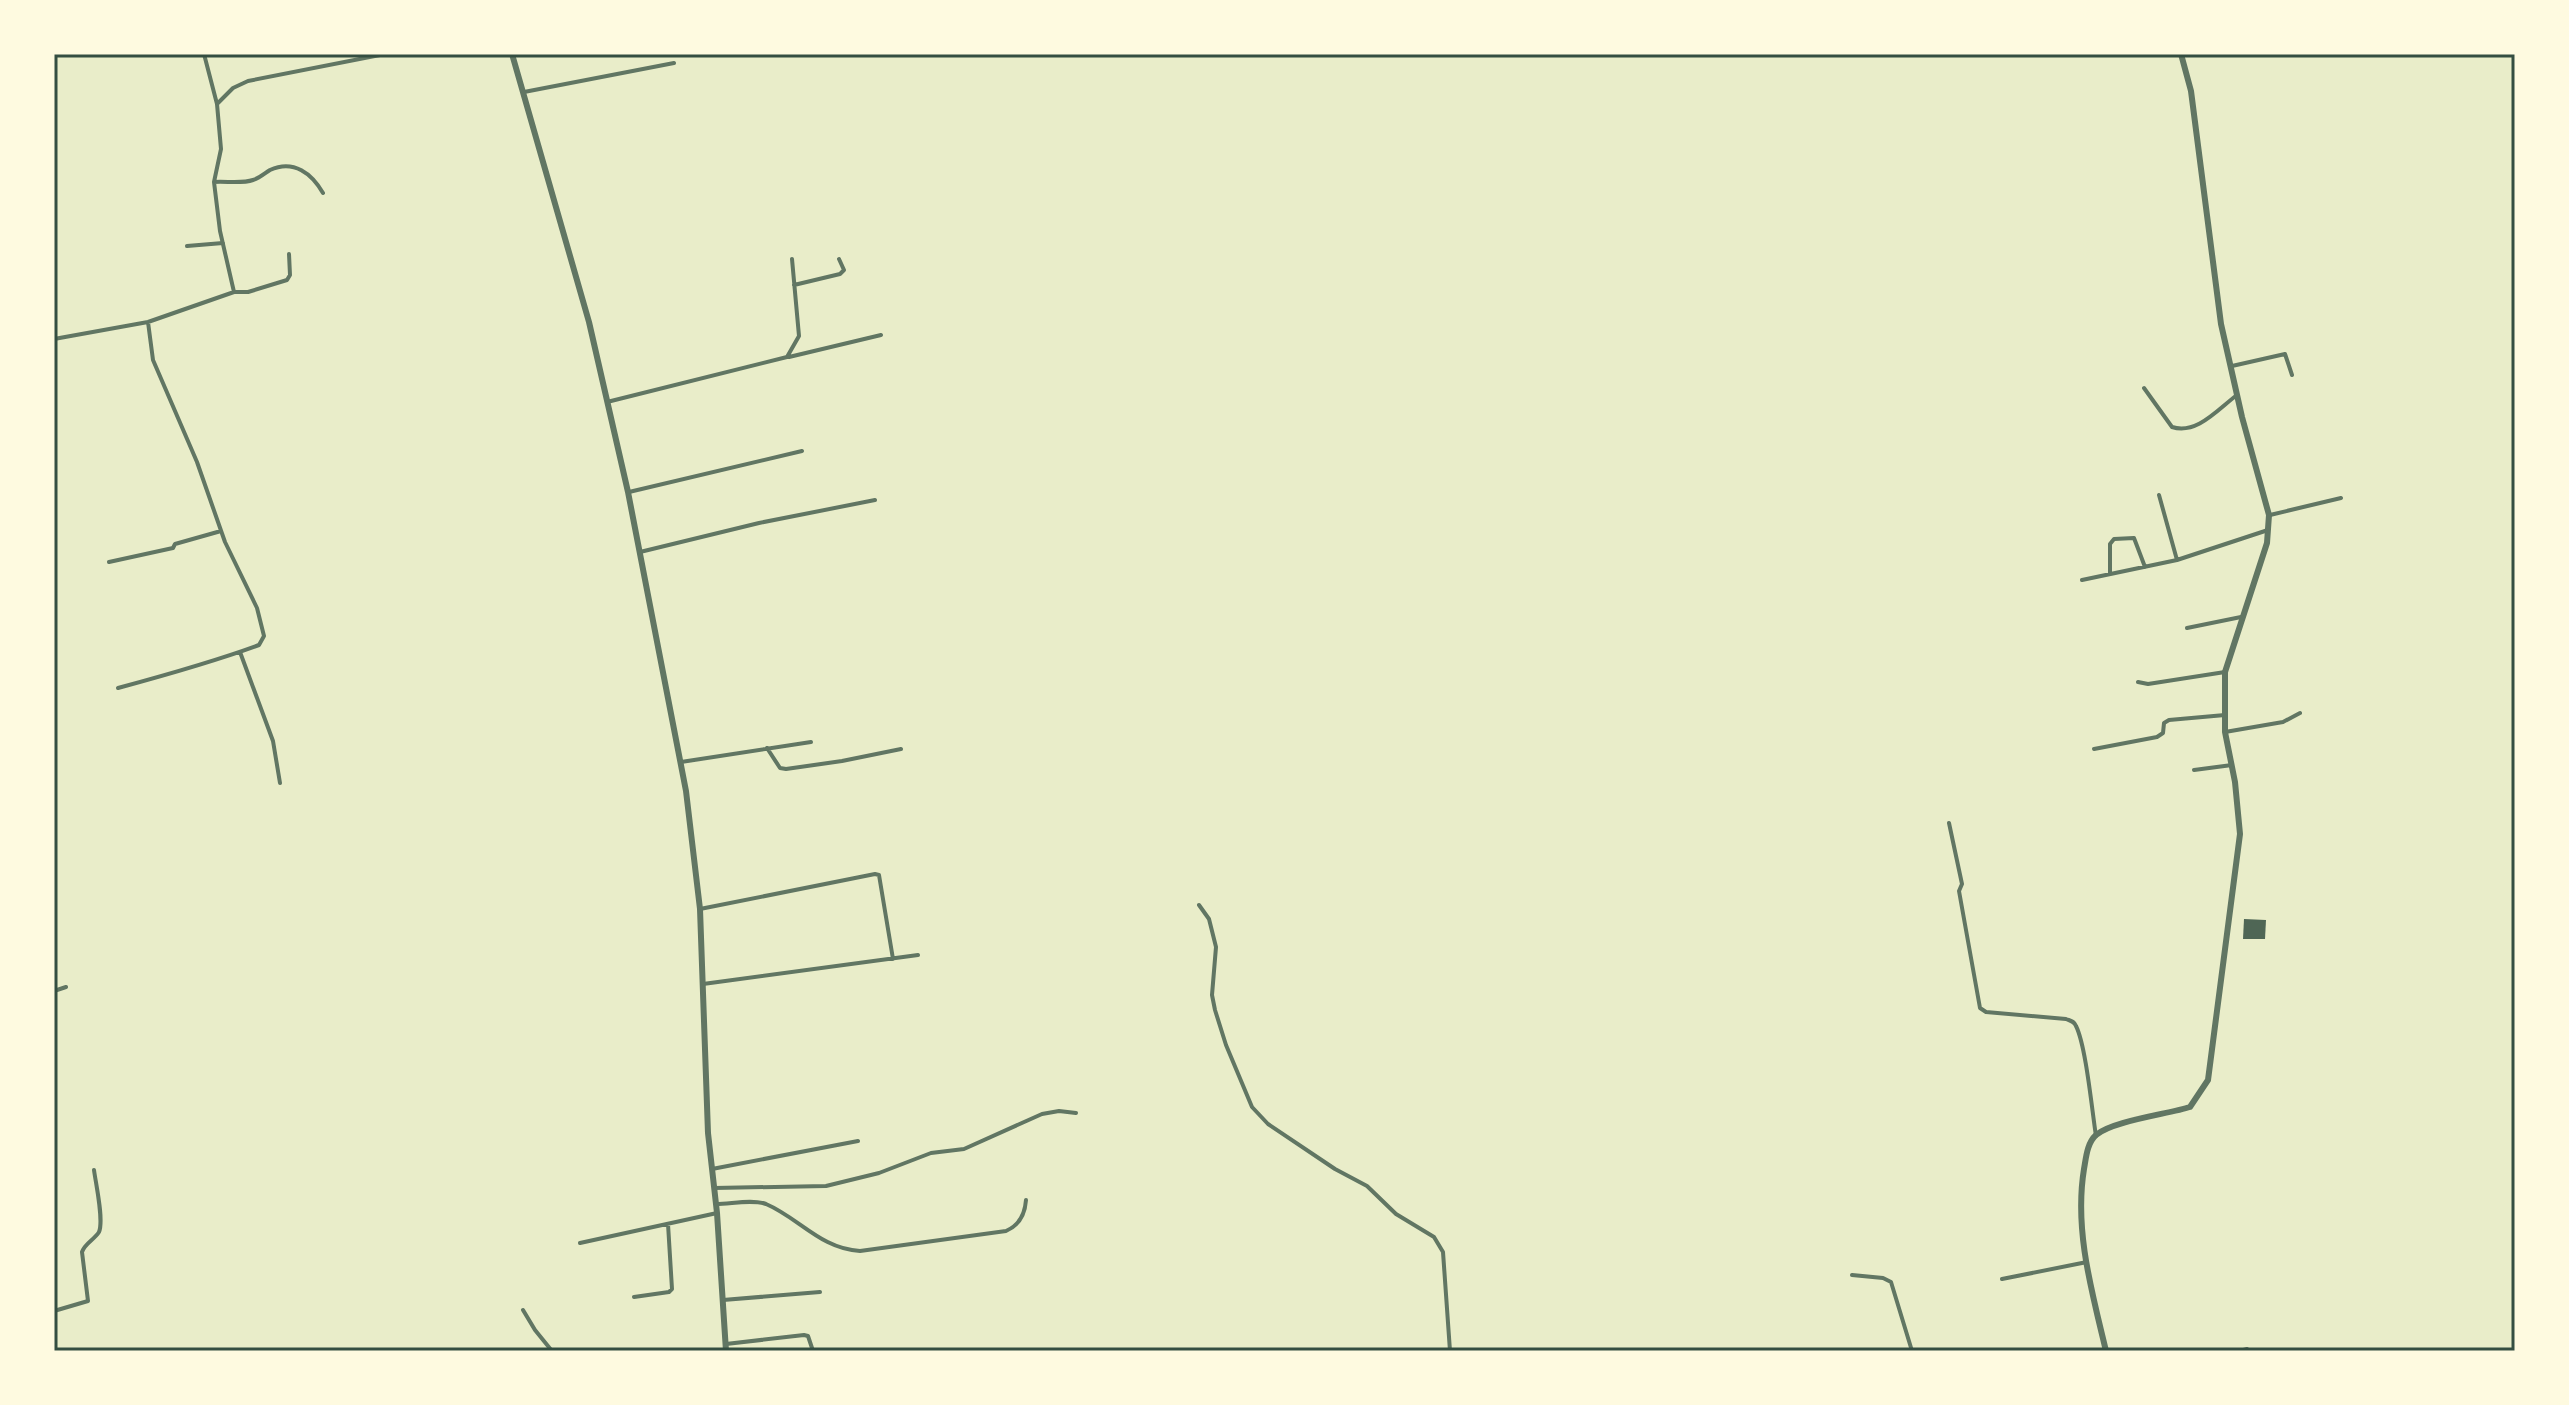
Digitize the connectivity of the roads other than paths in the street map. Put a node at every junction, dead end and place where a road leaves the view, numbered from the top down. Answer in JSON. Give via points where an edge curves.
{"nodes":[{"id":1,"x":204,"y":54,"type":"edge"},
{"id":2,"x":385,"y":54,"type":"edge"},
{"id":3,"x":512,"y":54,"type":"edge"},
{"id":4,"x":2181,"y":54,"type":"edge"},
{"id":5,"x":674,"y":63,"type":"dead end"},
{"id":6,"x":523,"y":92,"type":"junction"},
{"id":7,"x":217,"y":104,"type":"junction"},
{"id":8,"x":214,"y":182,"type":"junction"},
{"id":9,"x":323,"y":193,"type":"dead end"},
{"id":10,"x":223,"y":243,"type":"junction"},
{"id":11,"x":187,"y":246,"type":"dead end"},
{"id":12,"x":289,"y":254,"type":"dead end"},
{"id":13,"x":792,"y":259,"type":"dead end"},
{"id":14,"x":839,"y":259,"type":"dead end"},
{"id":15,"x":794,"y":285,"type":"junction"},
{"id":16,"x":234,"y":292,"type":"junction"},
{"id":17,"x":148,"y":322,"type":"junction"},
{"id":18,"x":881,"y":335,"type":"dead end"},
{"id":19,"x":54,"y":339,"type":"edge"},
{"id":20,"x":787,"y":357,"type":"junction"},
{"id":21,"x":2229,"y":366,"type":"junction"},
{"id":22,"x":2292,"y":375,"type":"dead end"},
{"id":23,"x":2144,"y":388,"type":"dead end"},
{"id":24,"x":2237,"y":395,"type":"junction"},
{"id":25,"x":607,"y":402,"type":"junction"},
{"id":26,"x":802,"y":451,"type":"dead end"},
{"id":27,"x":628,"y":492,"type":"junction"},
{"id":28,"x":2159,"y":495,"type":"dead end"},
{"id":29,"x":2341,"y":498,"type":"dead end"},
{"id":30,"x":875,"y":500,"type":"dead end"},
{"id":31,"x":2269,"y":515,"type":"junction"},
{"id":32,"x":2268,"y":530,"type":"junction"},
{"id":33,"x":221,"y":531,"type":"junction"},
{"id":34,"x":639,"y":552,"type":"junction"},
{"id":35,"x":2177,"y":560,"type":"junction"},
{"id":36,"x":109,"y":562,"type":"dead end"},
{"id":37,"x":2145,"y":567,"type":"junction"},
{"id":38,"x":2110,"y":574,"type":"junction"},
{"id":39,"x":2082,"y":580,"type":"dead end"},
{"id":40,"x":2241,"y":617,"type":"junction"},
{"id":41,"x":2187,"y":628,"type":"dead end"},
{"id":42,"x":240,"y":652,"type":"junction"},
{"id":43,"x":2225,"y":672,"type":"junction"},
{"id":44,"x":2138,"y":682,"type":"dead end"},
{"id":45,"x":118,"y":688,"type":"dead end"},
{"id":46,"x":2300,"y":713,"type":"dead end"},
{"id":47,"x":2225,"y":715,"type":"junction"},
{"id":48,"x":2225,"y":732,"type":"junction"},
{"id":49,"x":811,"y":742,"type":"dead end"},
{"id":50,"x":767,"y":748,"type":"junction"},
{"id":51,"x":901,"y":749,"type":"dead end"},
{"id":52,"x":2094,"y":749,"type":"dead end"},
{"id":53,"x":681,"y":762,"type":"junction"},
{"id":54,"x":2232,"y":765,"type":"junction"},
{"id":55,"x":2194,"y":770,"type":"dead end"},
{"id":56,"x":280,"y":783,"type":"dead end"},
{"id":57,"x":1949,"y":823,"type":"dead end"},
{"id":58,"x":1199,"y":905,"type":"dead end"},
{"id":59,"x":700,"y":909,"type":"junction"},
{"id":60,"x":918,"y":955,"type":"dead end"},
{"id":61,"x":893,"y":959,"type":"junction"},
{"id":62,"x":703,"y":984,"type":"junction"},
{"id":63,"x":66,"y":987,"type":"dead end"},
{"id":64,"x":54,"y":991,"type":"edge"},
{"id":65,"x":1076,"y":1113,"type":"dead end"},
{"id":66,"x":2096,"y":1136,"type":"junction"},
{"id":67,"x":858,"y":1141,"type":"dead end"},
{"id":68,"x":712,"y":1169,"type":"junction"},
{"id":69,"x":94,"y":1170,"type":"dead end"},
{"id":70,"x":714,"y":1188,"type":"junction"},
{"id":71,"x":1026,"y":1200,"type":"dead end"},
{"id":72,"x":716,"y":1204,"type":"junction"},
{"id":73,"x":717,"y":1213,"type":"junction"},
{"id":74,"x":668,"y":1224,"type":"junction"},
{"id":75,"x":580,"y":1243,"type":"dead end"},
{"id":76,"x":2087,"y":1262,"type":"junction"},
{"id":77,"x":1852,"y":1275,"type":"dead end"},
{"id":78,"x":2002,"y":1279,"type":"dead end"},
{"id":79,"x":820,"y":1292,"type":"dead end"},
{"id":80,"x":634,"y":1297,"type":"dead end"},
{"id":81,"x":723,"y":1300,"type":"junction"},
{"id":82,"x":523,"y":1310,"type":"dead end"},
{"id":83,"x":54,"y":1311,"type":"edge"},
{"id":84,"x":726,"y":1347,"type":"edge"},
{"id":85,"x":2247,"y":1349,"type":"edge"},
{"id":86,"x":552,"y":1351,"type":"edge"},
{"id":87,"x":813,"y":1351,"type":"edge"},
{"id":88,"x":1450,"y":1351,"type":"edge"},
{"id":89,"x":1912,"y":1351,"type":"edge"},
{"id":90,"x":2106,"y":1351,"type":"edge"},
{"id":91,"x":2240,"y":1351,"type":"edge"}],
"edges":[{"from":1,"to":7,"type":"street"},
{"from":2,"to":7,"type":"street","via":[[248,81]]},
{"from":3,"to":6,"type":"street"},
{"from":4,"to":21,"type":"street","via":[[2191,91]]},
{"from":5,"to":6,"type":"street"},
{"from":6,"to":25,"type":"street"},
{"from":7,"to":8,"type":"street","via":[[221,149]]},
{"from":8,"to":9,"type":"street","via":[[252,181],[272,169],[294,168],[311,175]]},
{"from":8,"to":10,"type":"street"},
{"from":10,"to":11,"type":"street"},
{"from":10,"to":16,"type":"street"},
{"from":12,"to":16,"type":"street","via":[[287,280]]},
{"from":13,"to":15,"type":"street"},
{"from":14,"to":15,"type":"street","via":[[844,270],[840,274]]},
{"from":15,"to":20,"type":"street","via":[[799,336]]},
{"from":16,"to":17,"type":"street"},
{"from":17,"to":19,"type":"street"},
{"from":17,"to":33,"type":"street","via":[[153,360]]},
{"from":18,"to":20,"type":"street"},
{"from":20,"to":25,"type":"street"},
{"from":21,"to":22,"type":"street","via":[[2285,354]]},
{"from":21,"to":24,"type":"street"},
{"from":23,"to":24,"type":"street","via":[[2177,429],[2197,425]]},
{"from":24,"to":31,"type":"street"},
{"from":25,"to":27,"type":"street"},
{"from":26,"to":27,"type":"street"},
{"from":27,"to":34,"type":"street"},
{"from":28,"to":35,"type":"street"},
{"from":29,"to":31,"type":"street"},
{"from":30,"to":34,"type":"street"},
{"from":31,"to":32,"type":"street"},
{"from":32,"to":35,"type":"street"},
{"from":32,"to":40,"type":"street"},
{"from":33,"to":36,"type":"street"},
{"from":33,"to":42,"type":"street","via":[[257,608],[264,636],[259,645]]},
{"from":34,"to":53,"type":"street"},
{"from":35,"to":37,"type":"street"},
{"from":37,"to":38,"type":"street"},
{"from":37,"to":38,"type":"street","via":[[2134,538],[2114,539]]},
{"from":38,"to":39,"type":"street"},
{"from":40,"to":41,"type":"street"},
{"from":40,"to":43,"type":"street"},
{"from":42,"to":45,"type":"street"},
{"from":42,"to":56,"type":"street","via":[[273,741]]},
{"from":43,"to":44,"type":"street"},
{"from":43,"to":47,"type":"street"},
{"from":46,"to":48,"type":"street","via":[[2283,722]]},
{"from":47,"to":48,"type":"street"},
{"from":47,"to":52,"type":"street","via":[[2169,720],[2157,737]]},
{"from":48,"to":54,"type":"street"},
{"from":49,"to":50,"type":"street"},
{"from":50,"to":51,"type":"street","via":[[786,769]]},
{"from":50,"to":53,"type":"street"},
{"from":53,"to":59,"type":"street"},
{"from":54,"to":55,"type":"street"},
{"from":54,"to":66,"type":"street","via":[[2239,850],[2208,1080],[2190,1107]]},
{"from":57,"to":66,"type":"street","via":[[1980,1008],[2066,1019],[2077,1026]]},
{"from":58,"to":88,"type":"street","via":[[1209,919],[1216,947],[1215,1010],[1252,1107],[1268,1124],[1367,1186],[1396,1214],[1434,1237],[1443,1252]]},
{"from":59,"to":61,"type":"street","via":[[879,875]]},
{"from":59,"to":62,"type":"street"},
{"from":60,"to":61,"type":"street"},
{"from":61,"to":62,"type":"street"},
{"from":62,"to":68,"type":"street"},
{"from":63,"to":64,"type":"street"},
{"from":65,"to":70,"type":"street","via":[[1042,1114],[964,1149],[931,1153],[826,1186]]},
{"from":66,"to":76,"type":"street","via":[[2087,1152],[2082,1184],[2080,1222]]},
{"from":67,"to":68,"type":"street"},
{"from":68,"to":70,"type":"street"},
{"from":69,"to":83,"type":"street","via":[[101,1225],[82,1252],[88,1301]]},
{"from":70,"to":72,"type":"street"},
{"from":71,"to":72,"type":"street","via":[[1025,1213],[1006,1231],[860,1251],[826,1243],[764,1203]]},
{"from":72,"to":73,"type":"street"},
{"from":73,"to":74,"type":"street"},
{"from":73,"to":81,"type":"street"},
{"from":74,"to":75,"type":"street"},
{"from":74,"to":80,"type":"street","via":[[672,1289]]},
{"from":76,"to":78,"type":"street"},
{"from":76,"to":90,"type":"street"},
{"from":77,"to":89,"type":"street","via":[[1891,1282]]},
{"from":79,"to":81,"type":"street"},
{"from":81,"to":84,"type":"street"},
{"from":82,"to":86,"type":"street"},
{"from":84,"to":87,"type":"street","via":[[804,1335]]},
{"from":85,"to":91,"type":"street"}]}
